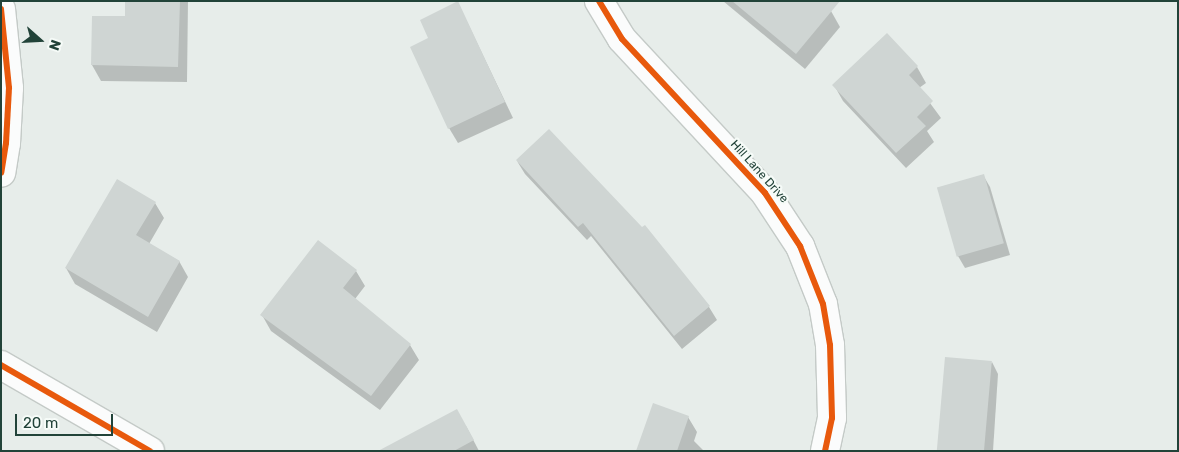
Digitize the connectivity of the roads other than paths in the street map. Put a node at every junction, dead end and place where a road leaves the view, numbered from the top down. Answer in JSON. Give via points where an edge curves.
{"nodes":[{"id":1,"x":599,"y":1,"type":"edge"},
{"id":2,"x":1,"y":9,"type":"edge"},
{"id":3,"x":1,"y":173,"type":"edge"},
{"id":4,"x":1,"y":365,"type":"edge"},
{"id":5,"x":150,"y":451,"type":"edge"},
{"id":6,"x":825,"y":451,"type":"edge"}],
"edges":[{"from":1,"to":6,"type":"street","name":"Hill Lane Drive","via":[[622,39],[655,78],[765,193],[800,246],[823,304],[830,346],[833,401]]},
{"from":2,"to":3,"type":"street","via":[[9,88]]},
{"from":4,"to":5,"type":"street"}]}
